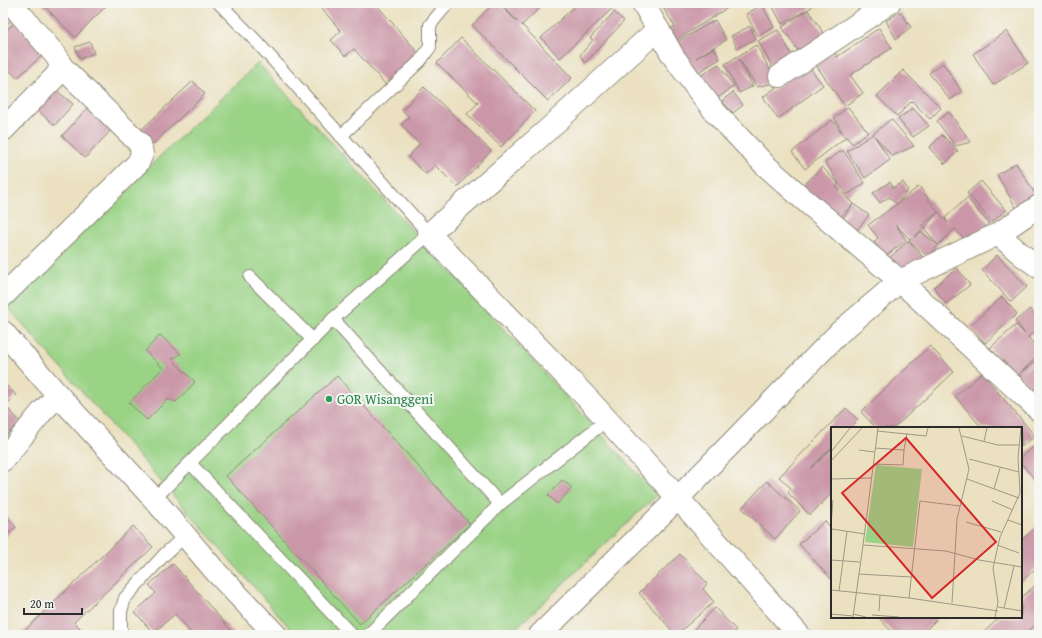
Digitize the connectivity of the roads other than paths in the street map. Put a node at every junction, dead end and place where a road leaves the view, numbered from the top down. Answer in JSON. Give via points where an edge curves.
{"nodes":[{"id":1,"x":11,"y":3,"type":"edge"},
{"id":2,"x":219,"y":3,"type":"edge"},
{"id":3,"x":448,"y":3,"type":"edge"},
{"id":4,"x":643,"y":3,"type":"edge"},
{"id":5,"x":889,"y":3,"type":"edge"},
{"id":6,"x":658,"y":29,"type":"junction"},
{"id":7,"x":61,"y":66,"type":"junction"},
{"id":8,"x":780,"y":76,"type":"dead end"},
{"id":9,"x":3,"y":130,"type":"edge"},
{"id":10,"x":341,"y":136,"type":"junction"},
{"id":11,"x":1039,"y":206,"type":"edge"},
{"id":12,"x":429,"y":234,"type":"junction"},
{"id":13,"x":998,"y":234,"type":"junction"},
{"id":14,"x":1039,"y":266,"type":"edge"},
{"id":15,"x":250,"y":277,"type":"dead end"},
{"id":16,"x":900,"y":282,"type":"junction"},
{"id":17,"x":3,"y":296,"type":"edge"},
{"id":18,"x":333,"y":319,"type":"junction"},
{"id":19,"x":3,"y":332,"type":"edge"},
{"id":20,"x":313,"y":340,"type":"junction"},
{"id":21,"x":58,"y":395,"type":"junction"},
{"id":22,"x":1039,"y":410,"type":"edge"},
{"id":23,"x":607,"y":420,"type":"junction"},
{"id":24,"x":3,"y":460,"type":"edge"},
{"id":25,"x":190,"y":463,"type":"junction"},
{"id":26,"x":678,"y":498,"type":"junction"},
{"id":27,"x":154,"y":499,"type":"junction"},
{"id":28,"x":500,"y":504,"type":"junction"},
{"id":29,"x":186,"y":535,"type":"junction"},
{"id":30,"x":121,"y":635,"type":"edge"},
{"id":31,"x":276,"y":635,"type":"edge"},
{"id":32,"x":352,"y":635,"type":"edge"},
{"id":33,"x":368,"y":635,"type":"edge"},
{"id":34,"x":540,"y":635,"type":"edge"},
{"id":35,"x":799,"y":635,"type":"edge"}],
"edges":[{"from":1,"to":7,"type":"street","via":[[57,57]]},
{"from":2,"to":10,"type":"lane"},
{"from":3,"to":10,"type":"lane","via":[[430,25],[430,47],[420,61]]},
{"from":4,"to":6,"type":"street"},
{"from":5,"to":8,"type":"street"},
{"from":6,"to":12,"type":"street"},
{"from":6,"to":16,"type":"street","via":[[673,56],[715,112],[764,164]]},
{"from":7,"to":9,"type":"street","via":[[57,75]]},
{"from":7,"to":17,"type":"street","via":[[140,144],[142,154],[138,164]]},
{"from":10,"to":12,"type":"lane"},
{"from":11,"to":13,"type":"street"},
{"from":12,"to":18,"type":"lane"},
{"from":12,"to":23,"type":"street"},
{"from":13,"to":14,"type":"street"},
{"from":13,"to":16,"type":"street"},
{"from":15,"to":20,"type":"lane"},
{"from":16,"to":22,"type":"street"},
{"from":16,"to":26,"type":"street","via":[[840,332]]},
{"from":18,"to":20,"type":"lane"},
{"from":18,"to":28,"type":"lane"},
{"from":19,"to":21,"type":"street"},
{"from":20,"to":25,"type":"lane"},
{"from":21,"to":24,"type":"street"},
{"from":21,"to":27,"type":"street"},
{"from":23,"to":26,"type":"street"},
{"from":23,"to":28,"type":"lane"},
{"from":25,"to":27,"type":"lane"},
{"from":25,"to":32,"type":"lane"},
{"from":26,"to":34,"type":"street"},
{"from":26,"to":35,"type":"street"},
{"from":27,"to":29,"type":"street"},
{"from":28,"to":33,"type":"lane"},
{"from":29,"to":30,"type":"lane","via":[[125,598],[121,611]]},
{"from":29,"to":31,"type":"street","via":[[216,572]]}]}
